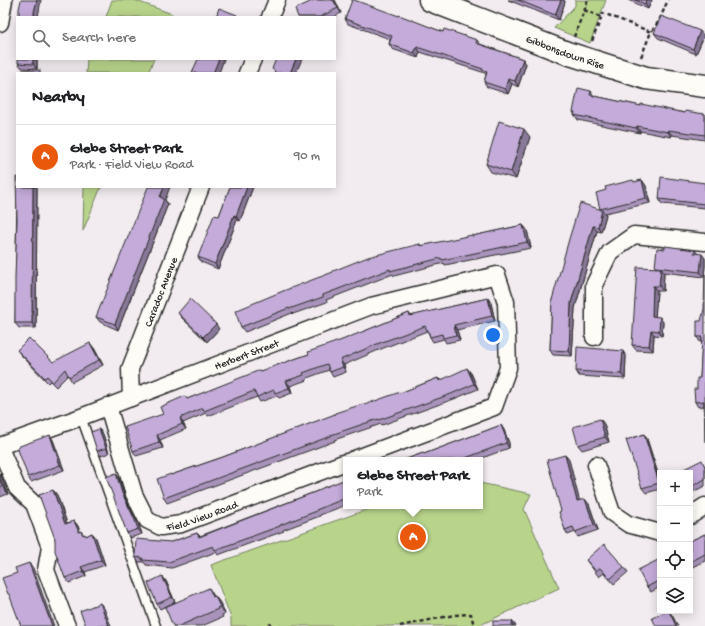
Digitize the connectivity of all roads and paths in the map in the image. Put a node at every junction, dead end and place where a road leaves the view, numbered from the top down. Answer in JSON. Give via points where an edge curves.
{"nodes":[{"id":1,"x":4,"y":0,"type":"edge"},
{"id":2,"x":277,"y":0,"type":"edge"},
{"id":3,"x":430,"y":0,"type":"edge"},
{"id":4,"x":588,"y":0,"type":"edge"},
{"id":5,"x":668,"y":0,"type":"edge"},
{"id":6,"x":584,"y":10,"type":"junction"},
{"id":7,"x":270,"y":16,"type":"edge"},
{"id":8,"x":601,"y":17,"type":"junction"},
{"id":9,"x":0,"y":23,"type":"edge"},
{"id":10,"x":650,"y":32,"type":"junction"},
{"id":11,"x":576,"y":56,"type":"junction"},
{"id":12,"x":253,"y":60,"type":"edge"},
{"id":13,"x":247,"y":72,"type":"edge"},
{"id":14,"x":634,"y":74,"type":"junction"},
{"id":15,"x":705,"y":86,"type":"edge"},
{"id":16,"x":202,"y":188,"type":"edge"},
{"id":17,"x":705,"y":242,"type":"edge"},
{"id":18,"x":594,"y":337,"type":"dead end"},
{"id":19,"x":131,"y":398,"type":"junction"},
{"id":20,"x":108,"y":406,"type":"junction"},
{"id":21,"x":81,"y":417,"type":"junction"},
{"id":22,"x":0,"y":447,"type":"edge"},
{"id":23,"x":360,"y":457,"type":"edge"},
{"id":24,"x":343,"y":463,"type":"edge"},
{"id":25,"x":596,"y":465,"type":"dead end"},
{"id":26,"x":705,"y":506,"type":"edge"},
{"id":27,"x":693,"y":514,"type":"edge"},
{"id":28,"x":657,"y":532,"type":"edge"},
{"id":29,"x":67,"y":626,"type":"edge"},
{"id":30,"x":156,"y":626,"type":"edge"},
{"id":31,"x":400,"y":626,"type":"edge"},
{"id":32,"x":474,"y":626,"type":"edge"}],
"edges":[{"from":1,"to":9,"type":"street"},
{"from":2,"to":7,"type":"street"},
{"from":3,"to":11,"type":"street","name":"Gibbonsdown Rise"},
{"from":4,"to":6,"type":"path"},
{"from":5,"to":10,"type":"path"},
{"from":6,"to":8,"type":"path"},
{"from":6,"to":11,"type":"path"},
{"from":8,"to":10,"type":"path","via":[[603,13]]},
{"from":8,"to":11,"type":"path"},
{"from":10,"to":14,"type":"path"},
{"from":11,"to":14,"type":"street","name":"Gibbonsdown Rise"},
{"from":12,"to":13,"type":"street"},
{"from":14,"to":15,"type":"street","name":"Gibbonsdown Rise"},
{"from":16,"to":19,"type":"street","name":"Caradoc Avenue","via":[[130,370]]},
{"from":17,"to":18,"type":"street","via":[[634,235],[610,252],[594,285]]},
{"from":19,"to":20,"type":"street","name":"Herbert Street"},
{"from":19,"to":23,"type":"street","name":"Herbert Street","via":[[371,306],[497,275],[506,302],[508,368],[494,407]]},
{"from":20,"to":21,"type":"street","name":"Herbert Street"},
{"from":20,"to":24,"type":"street","name":"Field View Road","via":[[134,494],[147,520],[161,527],[181,524]]},
{"from":21,"to":22,"type":"street","name":"Herbert Street"},
{"from":21,"to":30,"type":"lane"},
{"from":22,"to":29,"type":"street","via":[[17,488],[34,504],[50,547],[46,570]]},
{"from":25,"to":28,"type":"street","via":[[612,513],[628,524]]},
{"from":26,"to":27,"type":"street"},
{"from":31,"to":32,"type":"path","via":[[471,614]]}]}
